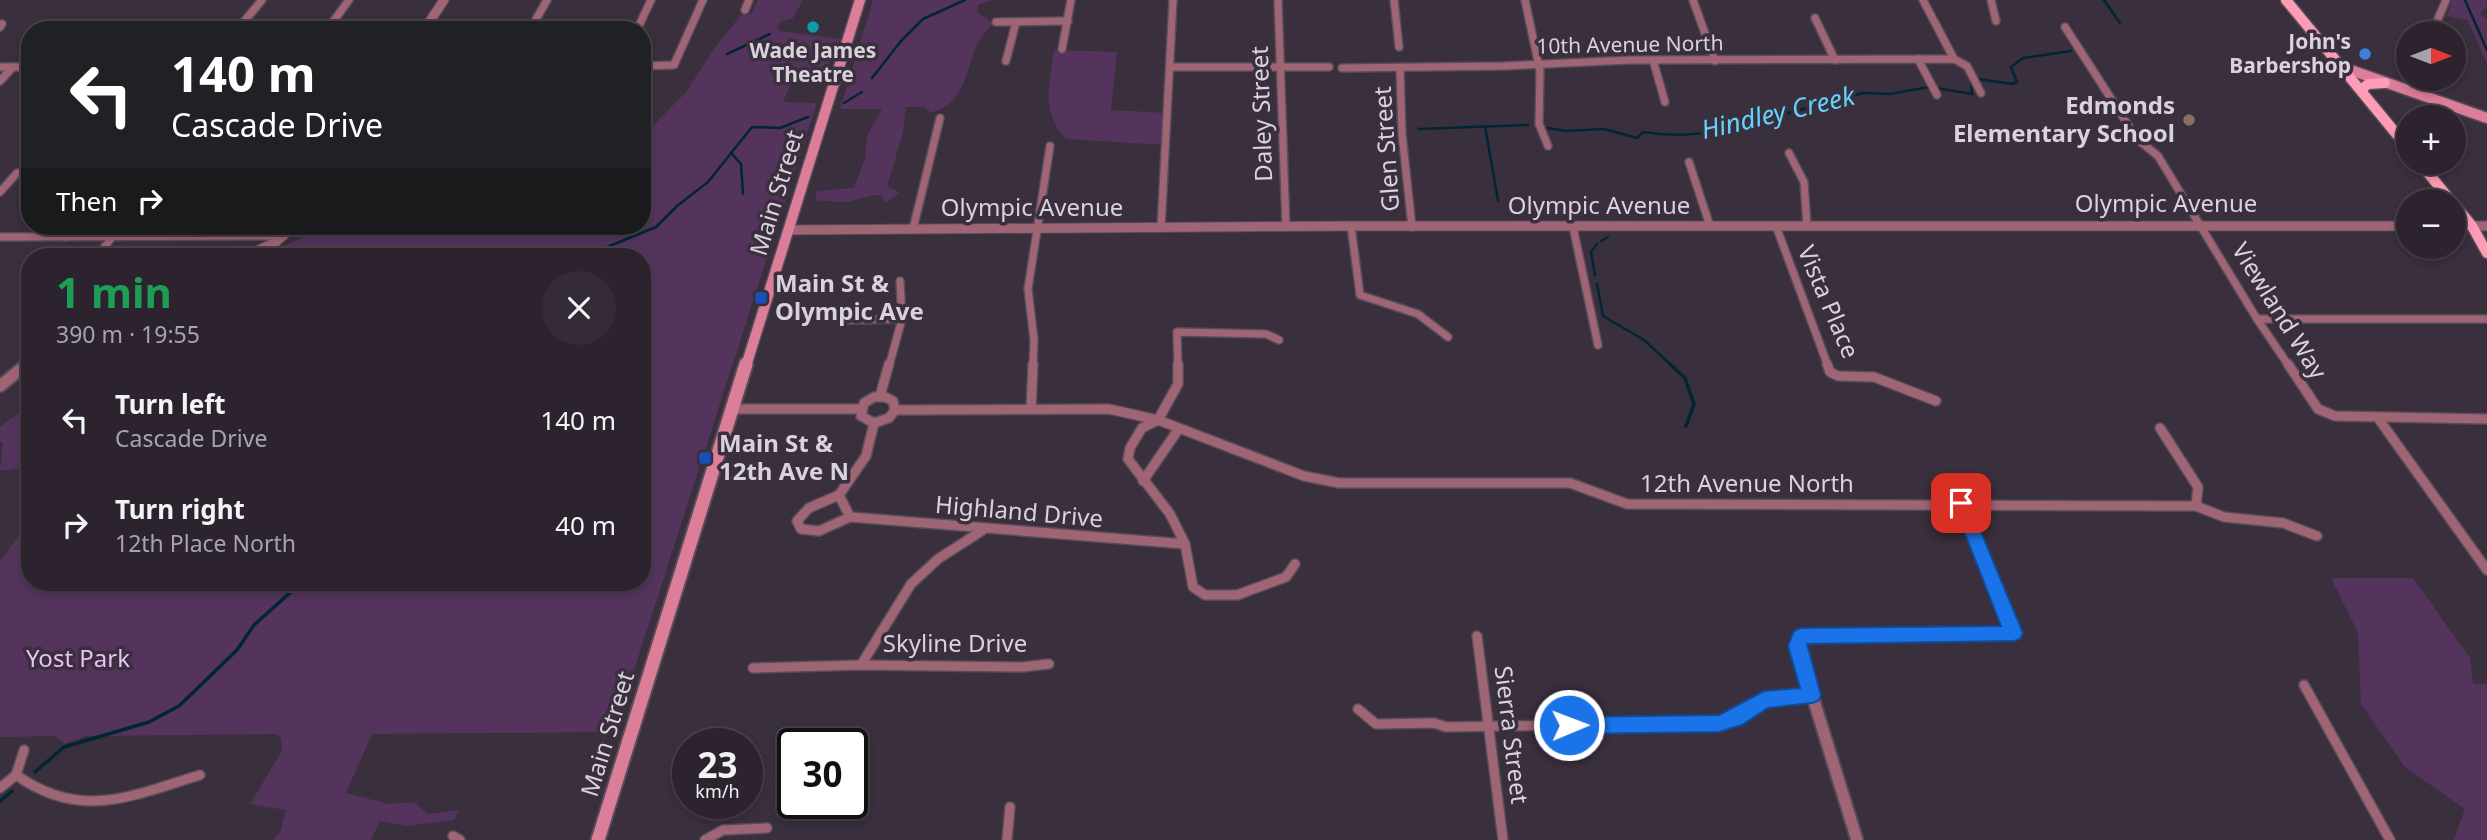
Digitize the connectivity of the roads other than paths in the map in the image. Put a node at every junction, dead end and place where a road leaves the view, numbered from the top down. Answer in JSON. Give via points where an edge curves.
{"nodes":[{"id":1,"x":262,"y":0,"type":"edge"},
{"id":2,"x":349,"y":0,"type":"edge"},
{"id":3,"x":444,"y":0,"type":"edge"},
{"id":4,"x":547,"y":0,"type":"edge"},
{"id":5,"x":651,"y":0,"type":"edge"},
{"id":6,"x":703,"y":0,"type":"edge"},
{"id":7,"x":750,"y":0,"type":"edge"},
{"id":8,"x":860,"y":0,"type":"edge"},
{"id":9,"x":1071,"y":0,"type":"edge"},
{"id":10,"x":1173,"y":0,"type":"edge"},
{"id":11,"x":1278,"y":0,"type":"edge"},
{"id":12,"x":1394,"y":0,"type":"edge"},
{"id":13,"x":1525,"y":0,"type":"edge"},
{"id":14,"x":1693,"y":0,"type":"edge"},
{"id":15,"x":1923,"y":0,"type":"edge"},
{"id":16,"x":1991,"y":0,"type":"edge"},
{"id":17,"x":2286,"y":0,"type":"edge"},
{"id":18,"x":2446,"y":0,"type":"edge"},
{"id":19,"x":745,"y":10,"type":"dead end"},
{"id":20,"x":1815,"y":18,"type":"dead end"},
{"id":21,"x":244,"y":21,"type":"edge"},
{"id":22,"x":334,"y":21,"type":"edge"},
{"id":23,"x":430,"y":21,"type":"edge"},
{"id":24,"x":535,"y":21,"type":"edge"},
{"id":25,"x":641,"y":21,"type":"edge"},
{"id":26,"x":1996,"y":21,"type":"dead end"},
{"id":27,"x":2437,"y":21,"type":"edge"},
{"id":28,"x":996,"y":22,"type":"dead end"},
{"id":29,"x":1016,"y":22,"type":"junction"},
{"id":30,"x":1068,"y":22,"type":"junction"},
{"id":31,"x":2065,"y":27,"type":"dead end"},
{"id":32,"x":1399,"y":47,"type":"dead end"},
{"id":33,"x":1062,"y":50,"type":"dead end"},
{"id":34,"x":1919,"y":59,"type":"junction"},
{"id":35,"x":1954,"y":59,"type":"junction"},
{"id":36,"x":1653,"y":60,"type":"junction"},
{"id":37,"x":1006,"y":61,"type":"dead end"},
{"id":38,"x":1715,"y":61,"type":"junction"},
{"id":39,"x":1835,"y":61,"type":"junction"},
{"id":40,"x":1539,"y":64,"type":"junction"},
{"id":41,"x":651,"y":66,"type":"edge"},
{"id":42,"x":1170,"y":66,"type":"junction"},
{"id":43,"x":1280,"y":66,"type":"junction"},
{"id":44,"x":1329,"y":66,"type":"dead end"},
{"id":45,"x":0,"y":67,"type":"edge"},
{"id":46,"x":13,"y":67,"type":"junction"},
{"id":47,"x":21,"y":67,"type":"edge"},
{"id":48,"x":2342,"y":67,"type":"junction"},
{"id":49,"x":1342,"y":68,"type":"dead end"},
{"id":50,"x":1400,"y":68,"type":"junction"},
{"id":51,"x":0,"y":80,"type":"edge"},
{"id":52,"x":2385,"y":83,"type":"junction"},
{"id":53,"x":2361,"y":90,"type":"junction"},
{"id":54,"x":1982,"y":93,"type":"dead end"},
{"id":55,"x":1937,"y":95,"type":"dead end"},
{"id":56,"x":1665,"y":102,"type":"dead end"},
{"id":57,"x":940,"y":118,"type":"dead end"},
{"id":58,"x":2487,"y":118,"type":"edge"},
{"id":59,"x":2396,"y":133,"type":"edge"},
{"id":60,"x":1050,"y":146,"type":"dead end"},
{"id":61,"x":1549,"y":146,"type":"dead end"},
{"id":62,"x":1789,"y":153,"type":"dead end"},
{"id":63,"x":1689,"y":162,"type":"dead end"},
{"id":64,"x":17,"y":173,"type":"dead end"},
{"id":65,"x":2430,"y":175,"type":"edge"},
{"id":66,"x":2441,"y":189,"type":"edge"},
{"id":67,"x":0,"y":192,"type":"edge"},
{"id":68,"x":2466,"y":219,"type":"edge"},
{"id":69,"x":2203,"y":225,"type":"junction"},
{"id":70,"x":1351,"y":226,"type":"junction"},
{"id":71,"x":1710,"y":226,"type":"junction"},
{"id":72,"x":1776,"y":226,"type":"junction"},
{"id":73,"x":1807,"y":226,"type":"junction"},
{"id":74,"x":2396,"y":226,"type":"edge"},
{"id":75,"x":2466,"y":226,"type":"edge"},
{"id":76,"x":2472,"y":226,"type":"junction"},
{"id":77,"x":2487,"y":226,"type":"edge"},
{"id":78,"x":1286,"y":227,"type":"junction"},
{"id":79,"x":1412,"y":227,"type":"junction"},
{"id":80,"x":1573,"y":227,"type":"junction"},
{"id":81,"x":1161,"y":228,"type":"junction"},
{"id":82,"x":913,"y":229,"type":"junction"},
{"id":83,"x":1036,"y":229,"type":"junction"},
{"id":84,"x":789,"y":230,"type":"junction"},
{"id":85,"x":159,"y":236,"type":"joint"},
{"id":86,"x":285,"y":236,"type":"joint"},
{"id":87,"x":0,"y":237,"type":"edge"},
{"id":88,"x":66,"y":237,"type":"joint"},
{"id":89,"x":112,"y":237,"type":"junction"},
{"id":90,"x":103,"y":248,"type":"edge"},
{"id":91,"x":262,"y":248,"type":"edge"},
{"id":92,"x":2487,"y":253,"type":"edge"},
{"id":93,"x":900,"y":281,"type":"dead end"},
{"id":94,"x":902,"y":319,"type":"junction"},
{"id":95,"x":2257,"y":319,"type":"junction"},
{"id":96,"x":2487,"y":319,"type":"edge"},
{"id":97,"x":848,"y":320,"type":"dead end"},
{"id":98,"x":1448,"y":337,"type":"dead end"},
{"id":99,"x":1279,"y":340,"type":"dead end"},
{"id":100,"x":1598,"y":345,"type":"dead end"},
{"id":101,"x":21,"y":369,"type":"edge"},
{"id":102,"x":1,"y":384,"type":"edge"},
{"id":103,"x":880,"y":396,"type":"junction"},
{"id":104,"x":1936,"y":401,"type":"dead end"},
{"id":105,"x":1031,"y":408,"type":"junction"},
{"id":106,"x":733,"y":409,"type":"junction"},
{"id":107,"x":861,"y":409,"type":"junction"},
{"id":108,"x":895,"y":410,"type":"junction"},
{"id":109,"x":2378,"y":418,"type":"junction"},
{"id":110,"x":2487,"y":419,"type":"edge"},
{"id":111,"x":1158,"y":420,"type":"junction"},
{"id":112,"x":874,"y":423,"type":"junction"},
{"id":113,"x":2160,"y":428,"type":"dead end"},
{"id":114,"x":1178,"y":430,"type":"junction"},
{"id":115,"x":1143,"y":481,"type":"junction"},
{"id":116,"x":839,"y":495,"type":"junction"},
{"id":117,"x":1961,"y":503,"type":"junction"},
{"id":118,"x":2196,"y":506,"type":"junction"},
{"id":119,"x":850,"y":517,"type":"junction"},
{"id":120,"x":985,"y":530,"type":"junction"},
{"id":121,"x":2316,"y":536,"type":"dead end"},
{"id":122,"x":1185,"y":544,"type":"junction"},
{"id":123,"x":1294,"y":564,"type":"dead end"},
{"id":124,"x":2487,"y":570,"type":"edge"},
{"id":125,"x":1477,"y":636,"type":"dead end"},
{"id":126,"x":1049,"y":664,"type":"dead end"},
{"id":127,"x":861,"y":666,"type":"junction"},
{"id":128,"x":753,"y":668,"type":"dead end"},
{"id":129,"x":2304,"y":685,"type":"dead end"},
{"id":130,"x":1812,"y":695,"type":"junction"},
{"id":131,"x":1358,"y":709,"type":"dead end"},
{"id":132,"x":1489,"y":726,"type":"junction"},
{"id":133,"x":24,"y":750,"type":"dead end"},
{"id":134,"x":16,"y":775,"type":"junction"},
{"id":135,"x":200,"y":775,"type":"dead end"},
{"id":136,"x":0,"y":788,"type":"edge"},
{"id":137,"x":1010,"y":807,"type":"dead end"},
{"id":138,"x":767,"y":828,"type":"dead end"},
{"id":139,"x":598,"y":840,"type":"edge"},
{"id":140,"x":705,"y":840,"type":"edge"},
{"id":141,"x":1007,"y":840,"type":"edge"},
{"id":142,"x":1503,"y":840,"type":"edge"},
{"id":143,"x":1857,"y":840,"type":"edge"},
{"id":144,"x":2390,"y":840,"type":"edge"}],
"edges":[{"from":1,"to":21,"type":"street"},
{"from":2,"to":22,"type":"street"},
{"from":3,"to":23,"type":"street"},
{"from":4,"to":24,"type":"street"},
{"from":5,"to":25,"type":"street"},
{"from":6,"to":41,"type":"street","via":[[674,65]]},
{"from":7,"to":19,"type":"street"},
{"from":8,"to":84,"type":"main road","name":"Main Street"},
{"from":9,"to":30,"type":"street"},
{"from":10,"to":42,"type":"street"},
{"from":11,"to":43,"type":"street","name":"Daley Street"},
{"from":12,"to":32,"type":"street"},
{"from":13,"to":40,"type":"street"},
{"from":14,"to":38,"type":"street"},
{"from":15,"to":35,"type":"street"},
{"from":16,"to":26,"type":"street"},
{"from":17,"to":48,"type":"main road"},
{"from":18,"to":27,"type":"street"},
{"from":20,"to":39,"type":"street"},
{"from":28,"to":29,"type":"street"},
{"from":29,"to":30,"type":"street"},
{"from":29,"to":37,"type":"street"},
{"from":30,"to":33,"type":"street"},
{"from":31,"to":69,"type":"street","name":"Viewland Way","via":[[2137,139],[2158,156]]},
{"from":34,"to":35,"type":"street","name":"10th Avenue North"},
{"from":34,"to":39,"type":"street","name":"10th Avenue North"},
{"from":34,"to":55,"type":"street"},
{"from":35,"to":54,"type":"street","via":[[1967,66]]},
{"from":36,"to":38,"type":"street","name":"10th Avenue North"},
{"from":36,"to":40,"type":"street","name":"10th Avenue North"},
{"from":36,"to":56,"type":"street"},
{"from":38,"to":39,"type":"street","name":"10th Avenue North"},
{"from":40,"to":50,"type":"street","name":"10th Avenue North"},
{"from":40,"to":61,"type":"street","via":[[1536,110],[1539,130]]},
{"from":42,"to":43,"type":"street"},
{"from":42,"to":81,"type":"street"},
{"from":43,"to":44,"type":"street"},
{"from":43,"to":78,"type":"street","name":"Daley Street"},
{"from":45,"to":46,"type":"street"},
{"from":46,"to":47,"type":"street"},
{"from":46,"to":51,"type":"street"},
{"from":48,"to":52,"type":"main road"},
{"from":48,"to":53,"type":"main road"},
{"from":49,"to":50,"type":"street","name":"10th Avenue North"},
{"from":50,"to":79,"type":"street","name":"Glen Street"},
{"from":52,"to":53,"type":"main road","via":[[2368,84]]},
{"from":52,"to":58,"type":"main road","via":[[2409,86]]},
{"from":53,"to":59,"type":"main road"},
{"from":57,"to":82,"type":"street"},
{"from":60,"to":83,"type":"street"},
{"from":62,"to":73,"type":"street","via":[[1804,182]]},
{"from":63,"to":71,"type":"street"},
{"from":64,"to":67,"type":"street"},
{"from":65,"to":66,"type":"main road"},
{"from":68,"to":76,"type":"main road"},
{"from":69,"to":73,"type":"street","name":"Olympic Avenue"},
{"from":69,"to":74,"type":"street","name":"Olympic Avenue"},
{"from":69,"to":95,"type":"street","name":"Viewland Way"},
{"from":70,"to":78,"type":"street","name":"Olympic Avenue"},
{"from":70,"to":79,"type":"street","name":"Olympic Avenue"},
{"from":70,"to":98,"type":"street","via":[[1360,295],[1416,312]]},
{"from":71,"to":72,"type":"street","name":"Olympic Avenue"},
{"from":71,"to":80,"type":"street","name":"Olympic Avenue"},
{"from":72,"to":73,"type":"street","name":"Olympic Avenue"},
{"from":72,"to":104,"type":"street","name":"Vista Place","via":[[1830,372],[1874,377]]},
{"from":75,"to":76,"type":"street"},
{"from":76,"to":77,"type":"street"},
{"from":76,"to":92,"type":"main road"},
{"from":78,"to":81,"type":"street","name":"Olympic Avenue"},
{"from":79,"to":80,"type":"street","name":"Olympic Avenue"},
{"from":80,"to":100,"type":"street"},
{"from":81,"to":83,"type":"street","name":"Olympic Avenue"},
{"from":82,"to":83,"type":"street","name":"Olympic Avenue"},
{"from":82,"to":84,"type":"street","name":"Olympic Avenue"},
{"from":83,"to":105,"type":"street","via":[[1028,289],[1034,340]]},
{"from":84,"to":106,"type":"main road","name":"Main Street"},
{"from":85,"to":86,"type":"street"},
{"from":85,"to":89,"type":"street"},
{"from":86,"to":91,"type":"street"},
{"from":87,"to":88,"type":"street"},
{"from":88,"to":89,"type":"street"},
{"from":89,"to":90,"type":"street"},
{"from":93,"to":94,"type":"street"},
{"from":94,"to":97,"type":"street"},
{"from":94,"to":103,"type":"street"},
{"from":95,"to":96,"type":"street"},
{"from":95,"to":109,"type":"street","name":"Viewland Way","via":[[2318,409],[2335,416]]},
{"from":99,"to":111,"type":"street","via":[[1266,334],[1177,332],[1178,384]]},
{"from":101,"to":102,"type":"street"},
{"from":103,"to":107,"type":"street"},
{"from":103,"to":108,"type":"street","via":[[890,398]]},
{"from":105,"to":108,"type":"street","name":"12th Avenue North"},
{"from":105,"to":111,"type":"street","name":"12th Avenue North","via":[[1109,410]]},
{"from":106,"to":107,"type":"street"},
{"from":106,"to":139,"type":"main road","name":"Main Street"},
{"from":107,"to":112,"type":"street","via":[[864,419]]},
{"from":108,"to":112,"type":"street","via":[[890,418]]},
{"from":109,"to":110,"type":"street"},
{"from":109,"to":124,"type":"street"},
{"from":111,"to":114,"type":"street","name":"12th Avenue North"},
{"from":111,"to":115,"type":"street","via":[[1142,428],[1130,448],[1128,459]]},
{"from":112,"to":116,"type":"street","via":[[866,456]]},
{"from":113,"to":118,"type":"street","via":[[2198,487]]},
{"from":114,"to":115,"type":"street"},
{"from":114,"to":117,"type":"street","name":"12th Avenue North","via":[[1304,476],[1339,483],[1570,483],[1628,504]]},
{"from":115,"to":122,"type":"street","via":[[1170,514]]},
{"from":116,"to":119,"type":"street"},
{"from":116,"to":119,"type":"street","via":[[809,508],[797,521],[801,529],[819,531]]},
{"from":117,"to":118,"type":"street","name":"12th Avenue North"},
{"from":117,"to":130,"type":"street","via":[[2014,633],[1800,636],[1797,646]]},
{"from":118,"to":121,"type":"street","name":"12th Avenue North","via":[[2224,517],[2283,523]]},
{"from":119,"to":120,"type":"street","name":"Highland Drive"},
{"from":120,"to":122,"type":"street","name":"Highland Drive"},
{"from":120,"to":127,"type":"street","name":"Skyline Drive","via":[[938,559],[911,584]]},
{"from":122,"to":123,"type":"street","via":[[1193,587],[1205,596],[1237,595],[1286,577]]},
{"from":125,"to":132,"type":"street","name":"Sierra Street"},
{"from":126,"to":127,"type":"street","name":"Skyline Drive"},
{"from":127,"to":128,"type":"street","name":"Skyline Drive"},
{"from":129,"to":144,"type":"street"},
{"from":130,"to":132,"type":"street","via":[[1764,700],[1735,719],[1719,723]]},
{"from":130,"to":143,"type":"street"},
{"from":131,"to":132,"type":"street","via":[[1376,724]]},
{"from":132,"to":142,"type":"street","name":"Sierra Street"},
{"from":133,"to":134,"type":"street"},
{"from":134,"to":135,"type":"street","via":[[45,794],[81,803]]},
{"from":134,"to":136,"type":"street"},
{"from":137,"to":141,"type":"street"},
{"from":138,"to":140,"type":"street","via":[[723,830]]}]}
